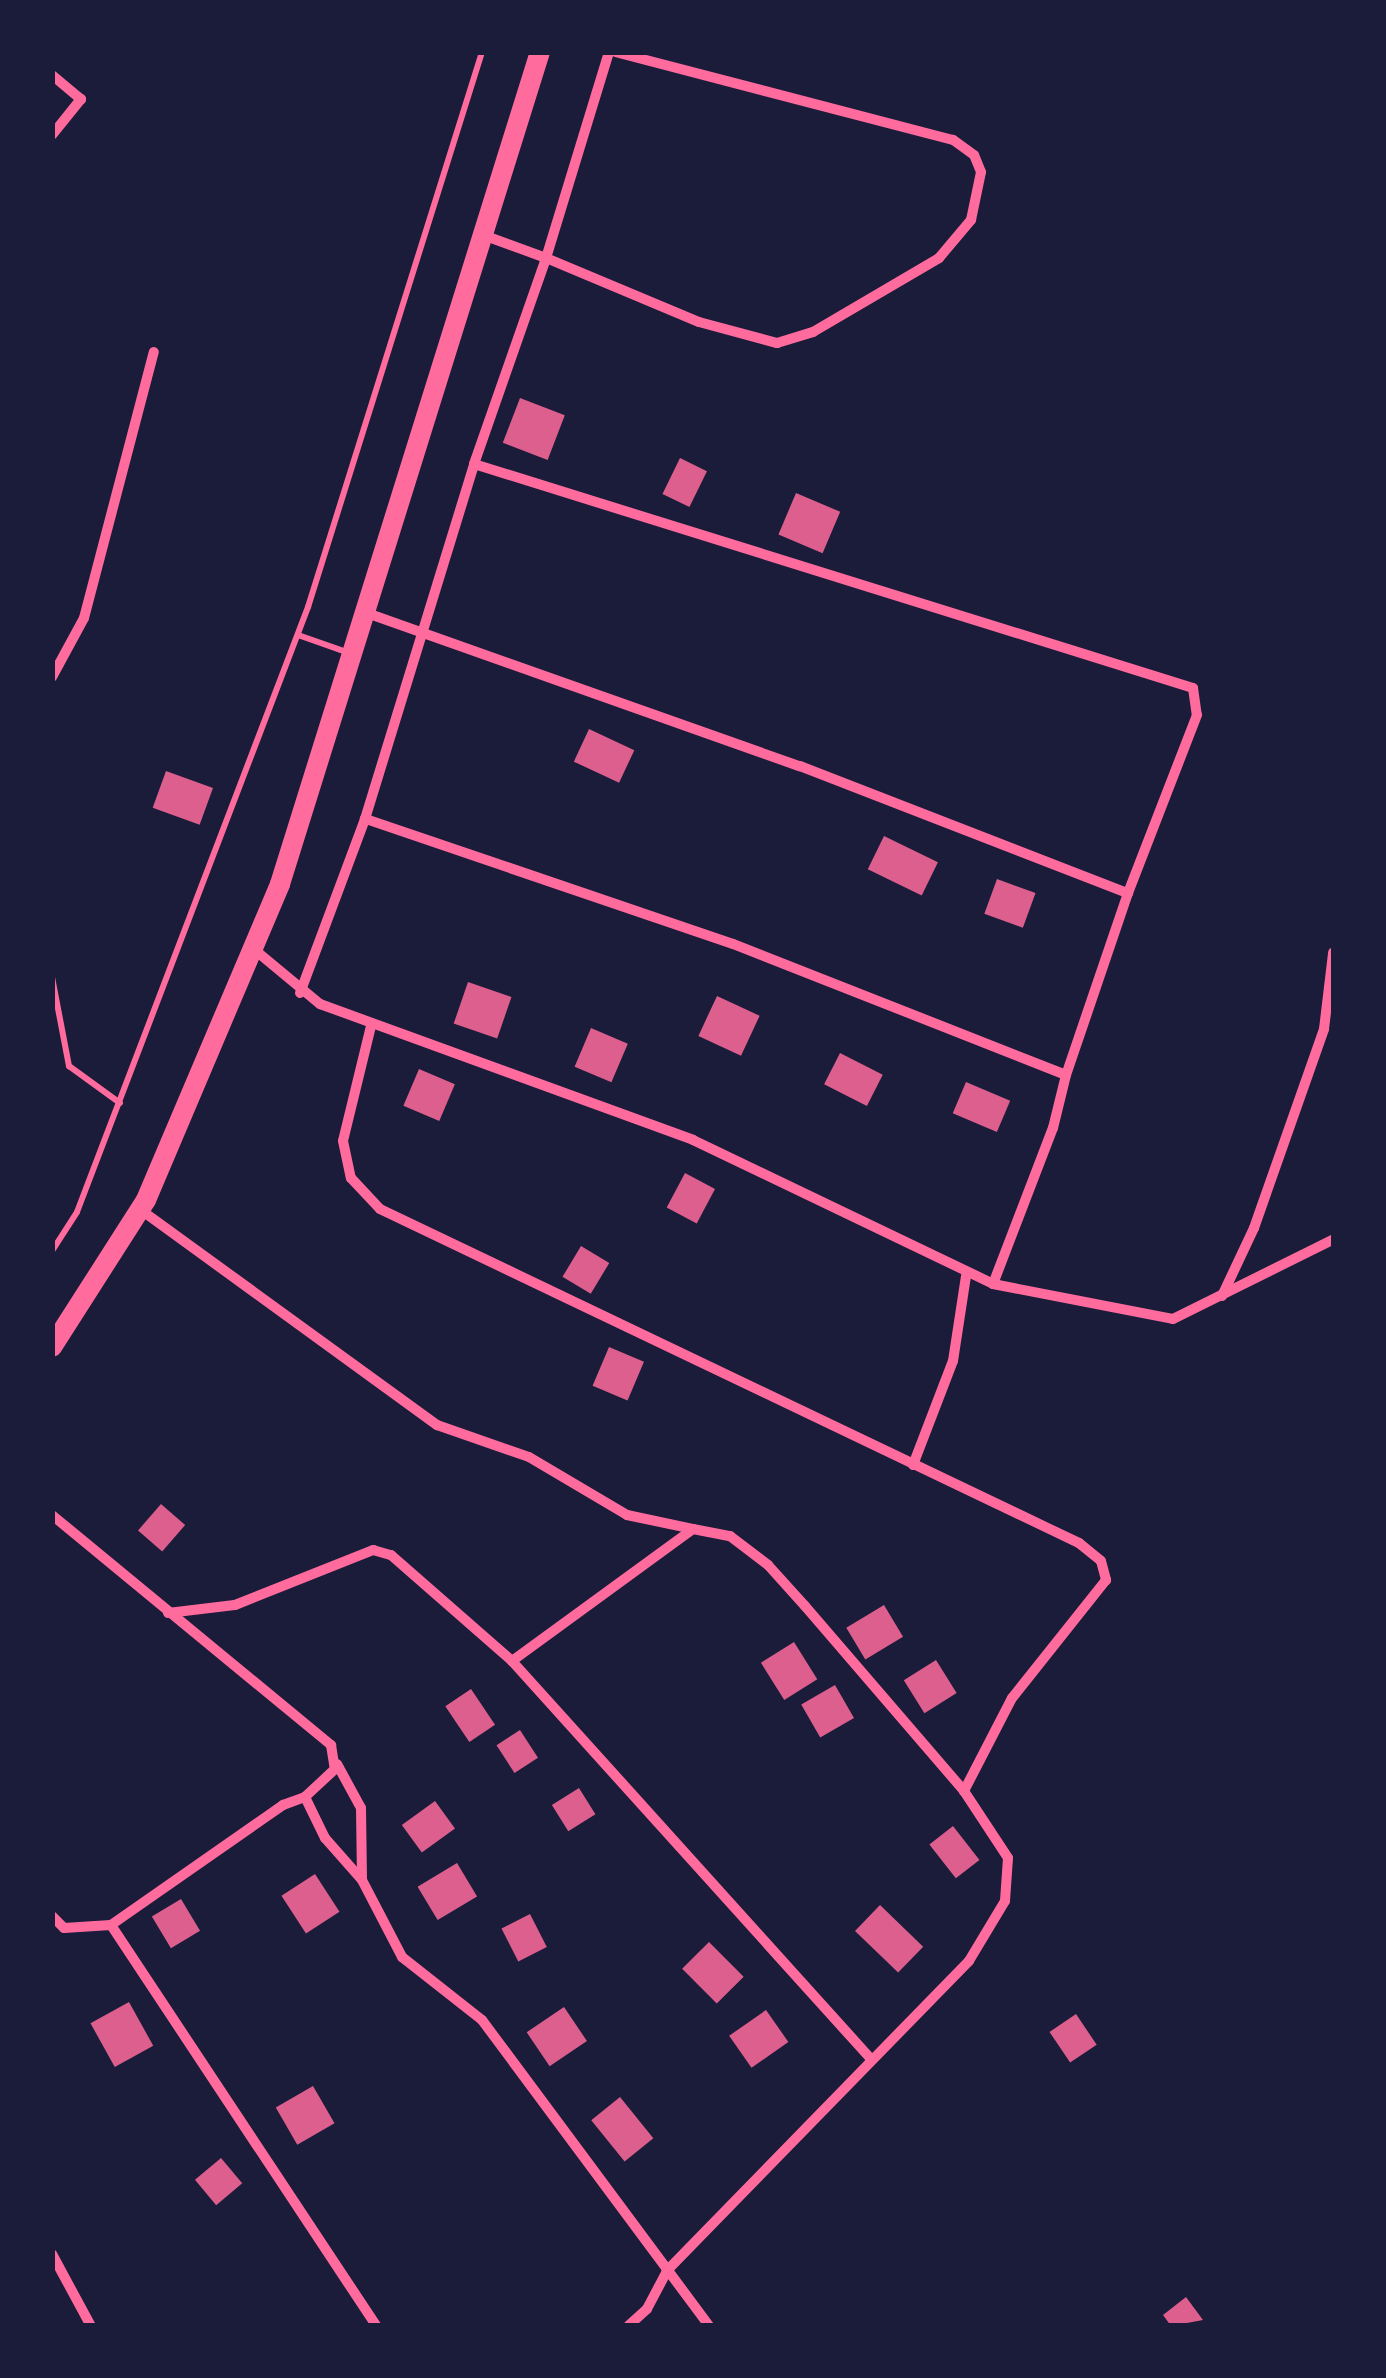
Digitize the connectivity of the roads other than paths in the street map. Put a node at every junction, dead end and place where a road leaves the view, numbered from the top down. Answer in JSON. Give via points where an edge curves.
{"nodes":[{"id":1,"x":482,"y":52,"type":"edge"},
{"id":2,"x":540,"y":52,"type":"edge"},
{"id":3,"x":613,"y":52,"type":"edge"},
{"id":4,"x":52,"y":75,"type":"edge"},
{"id":5,"x":52,"y":134,"type":"edge"},
{"id":6,"x":482,"y":234,"type":"junction"},
{"id":7,"x":546,"y":258,"type":"junction"},
{"id":8,"x":154,"y":352,"type":"dead end"},
{"id":9,"x":474,"y":464,"type":"junction"},
{"id":10,"x":363,"y":612,"type":"junction"},
{"id":11,"x":424,"y":634,"type":"junction"},
{"id":12,"x":298,"y":635,"type":"junction"},
{"id":13,"x":350,"y":653,"type":"junction"},
{"id":14,"x":52,"y":677,"type":"edge"},
{"id":15,"x":365,"y":819,"type":"junction"},
{"id":16,"x":1128,"y":892,"type":"junction"},
{"id":17,"x":255,"y":950,"type":"junction"},
{"id":18,"x":1333,"y":953,"type":"edge"},
{"id":19,"x":52,"y":977,"type":"edge"},
{"id":20,"x":300,"y":994,"type":"junction"},
{"id":21,"x":371,"y":1026,"type":"junction"},
{"id":22,"x":1066,"y":1075,"type":"junction"},
{"id":23,"x":120,"y":1102,"type":"junction"},
{"id":24,"x":140,"y":1210,"type":"junction"},
{"id":25,"x":1334,"y":1239,"type":"edge"},
{"id":26,"x":52,"y":1251,"type":"edge"},
{"id":27,"x":966,"y":1276,"type":"junction"},
{"id":28,"x":992,"y":1284,"type":"junction"},
{"id":29,"x":1222,"y":1297,"type":"junction"},
{"id":30,"x":52,"y":1347,"type":"edge"},
{"id":31,"x":912,"y":1465,"type":"junction"},
{"id":32,"x":52,"y":1515,"type":"edge"},
{"id":33,"x":693,"y":1529,"type":"junction"},
{"id":34,"x":168,"y":1614,"type":"junction"},
{"id":35,"x":512,"y":1661,"type":"junction"},
{"id":36,"x":337,"y":1764,"type":"junction"},
{"id":37,"x":964,"y":1791,"type":"junction"},
{"id":38,"x":305,"y":1798,"type":"junction"},
{"id":39,"x":362,"y":1880,"type":"junction"},
{"id":40,"x":52,"y":1916,"type":"edge"},
{"id":41,"x":111,"y":1925,"type":"junction"},
{"id":42,"x":870,"y":2058,"type":"junction"},
{"id":43,"x":52,"y":2254,"type":"edge"},
{"id":44,"x":667,"y":2271,"type":"junction"},
{"id":45,"x":91,"y":2326,"type":"edge"},
{"id":46,"x":376,"y":2326,"type":"edge"},
{"id":47,"x":628,"y":2326,"type":"edge"},
{"id":48,"x":709,"y":2326,"type":"edge"}],
"edges":[{"from":1,"to":12,"type":"lane"},
{"from":2,"to":6,"type":"highway"},
{"from":3,"to":7,"type":"street"},
{"from":3,"to":7,"type":"street","via":[[953,140],[974,155],[980,194],[959,242],[940,258],[790,342],[698,322]]},
{"from":4,"to":5,"type":"street","via":[[80,99]]},
{"from":6,"to":7,"type":"street"},
{"from":6,"to":10,"type":"highway"},
{"from":7,"to":9,"type":"street"},
{"from":8,"to":14,"type":"street","via":[[84,618]]},
{"from":9,"to":11,"type":"street"},
{"from":9,"to":16,"type":"street","via":[[1193,688],[1198,715]]},
{"from":10,"to":11,"type":"street"},
{"from":10,"to":13,"type":"highway"},
{"from":11,"to":15,"type":"street"},
{"from":11,"to":16,"type":"street","via":[[800,766]]},
{"from":12,"to":13,"type":"lane"},
{"from":12,"to":23,"type":"lane"},
{"from":13,"to":17,"type":"highway"},
{"from":15,"to":20,"type":"street"},
{"from":15,"to":22,"type":"street","via":[[733,944]]},
{"from":16,"to":22,"type":"street"},
{"from":17,"to":20,"type":"street"},
{"from":17,"to":24,"type":"highway"},
{"from":18,"to":29,"type":"street","via":[[1324,1029],[1254,1228]]},
{"from":19,"to":23,"type":"lane","via":[[68,1066]]},
{"from":20,"to":21,"type":"street"},
{"from":21,"to":27,"type":"street","via":[[693,1140]]},
{"from":21,"to":31,"type":"street","via":[[343,1140],[351,1178],[380,1209]]},
{"from":22,"to":28,"type":"street","via":[[1053,1128]]},
{"from":23,"to":26,"type":"lane","via":[[77,1212]]},
{"from":24,"to":30,"type":"highway"},
{"from":24,"to":33,"type":"street","via":[[437,1425],[529,1457],[628,1515]]},
{"from":25,"to":29,"type":"street"},
{"from":27,"to":28,"type":"street"},
{"from":27,"to":31,"type":"street","via":[[953,1361]]},
{"from":28,"to":29,"type":"street","via":[[1173,1318]]},
{"from":31,"to":37,"type":"street","via":[[1079,1543],[1106,1568],[1106,1580],[1012,1698]]},
{"from":32,"to":34,"type":"street"},
{"from":33,"to":35,"type":"street"},
{"from":33,"to":37,"type":"street","via":[[730,1536],[768,1564]]},
{"from":34,"to":35,"type":"street","via":[[234,1606],[373,1550],[391,1555]]},
{"from":34,"to":36,"type":"street","via":[[331,1745]]},
{"from":35,"to":42,"type":"street"},
{"from":36,"to":38,"type":"street"},
{"from":36,"to":39,"type":"street","via":[[361,1808]]},
{"from":37,"to":42,"type":"street","via":[[1008,1858],[1005,1900],[969,1961]]},
{"from":38,"to":39,"type":"street","via":[[325,1838]]},
{"from":38,"to":41,"type":"street","via":[[282,1805]]},
{"from":39,"to":44,"type":"street","via":[[402,1957],[482,2020]]},
{"from":40,"to":41,"type":"street","via":[[64,1928]]},
{"from":41,"to":46,"type":"street"},
{"from":42,"to":44,"type":"street"},
{"from":43,"to":45,"type":"street"},
{"from":44,"to":47,"type":"street"},
{"from":44,"to":48,"type":"street"}]}
